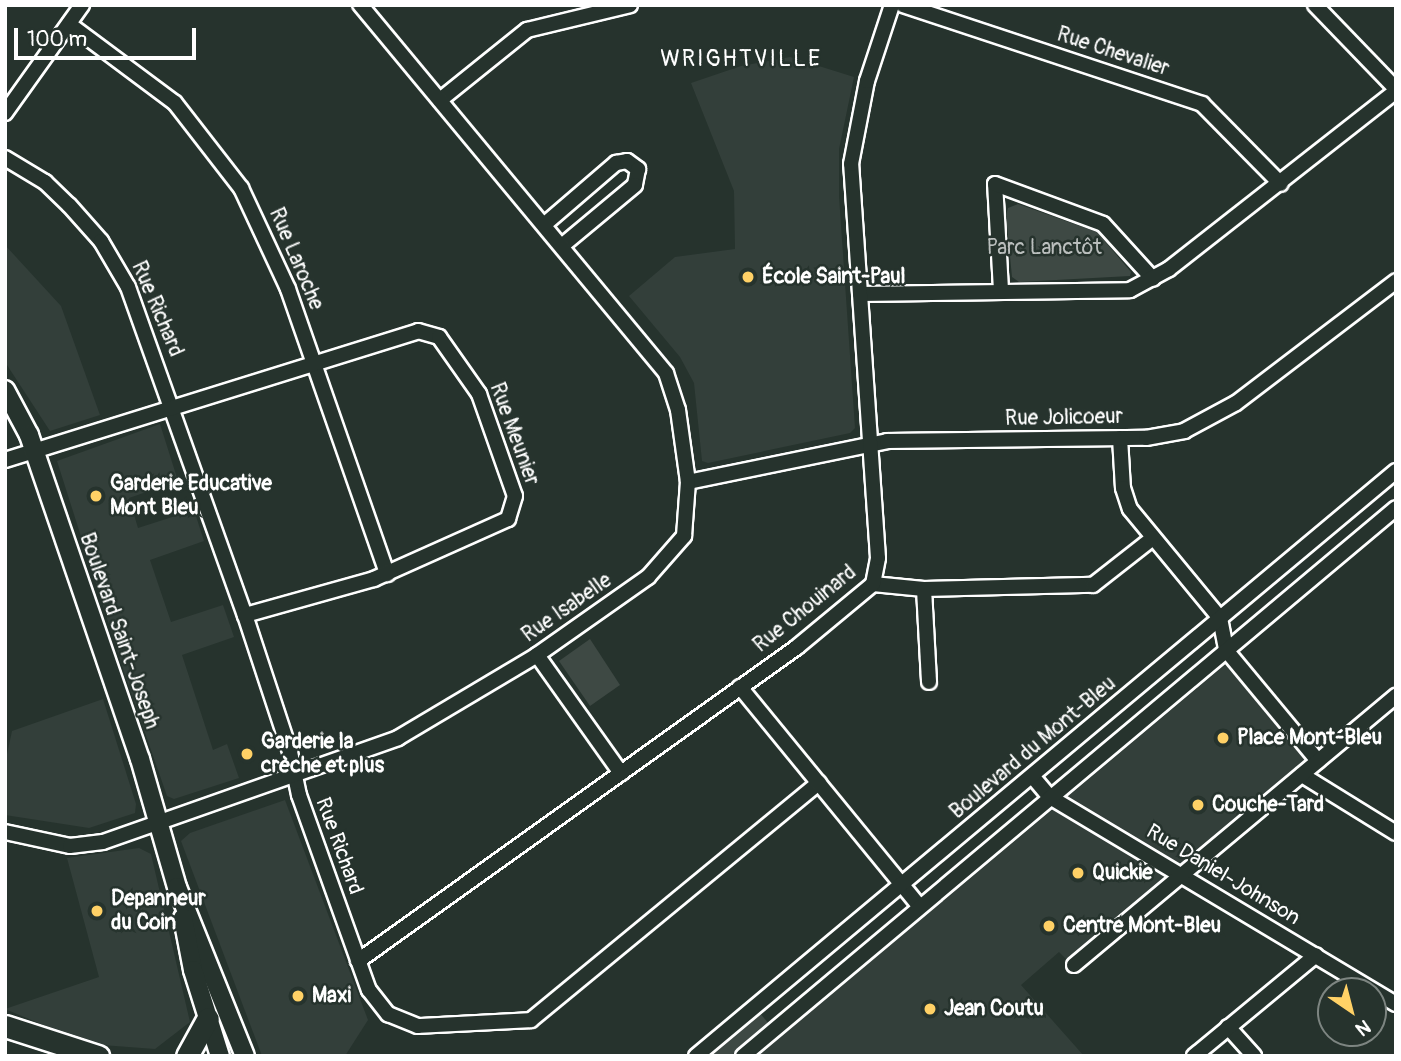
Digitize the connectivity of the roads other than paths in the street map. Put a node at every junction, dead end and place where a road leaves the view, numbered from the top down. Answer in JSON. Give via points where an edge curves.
{"nodes":[{"id":1,"x":82,"y":5,"type":"edge"},
{"id":2,"x":360,"y":5,"type":"edge"},
{"id":3,"x":630,"y":5,"type":"edge"},
{"id":4,"x":892,"y":5,"type":"edge"},
{"id":5,"x":902,"y":5,"type":"edge"},
{"id":6,"x":1315,"y":5,"type":"edge"},
{"id":7,"x":69,"y":24,"type":"junction"},
{"id":8,"x":1396,"y":90,"type":"edge"},
{"id":9,"x":440,"y":100,"type":"junction"},
{"id":10,"x":5,"y":113,"type":"edge"},
{"id":11,"x":5,"y":158,"type":"edge"},
{"id":12,"x":1281,"y":184,"type":"junction"},
{"id":13,"x":545,"y":224,"type":"junction"},
{"id":14,"x":563,"y":246,"type":"junction"},
{"id":15,"x":1153,"y":279,"type":"junction"},
{"id":16,"x":1396,"y":281,"type":"edge"},
{"id":17,"x":1001,"y":290,"type":"junction"},
{"id":18,"x":860,"y":294,"type":"junction"},
{"id":19,"x":314,"y":360,"type":"junction"},
{"id":20,"x":5,"y":390,"type":"edge"},
{"id":21,"x":173,"y":404,"type":"junction"},
{"id":22,"x":1120,"y":438,"type":"junction"},
{"id":23,"x":870,"y":443,"type":"junction"},
{"id":24,"x":34,"y":450,"type":"junction"},
{"id":25,"x":5,"y":460,"type":"edge"},
{"id":26,"x":1396,"y":471,"type":"edge"},
{"id":27,"x":688,"y":482,"type":"junction"},
{"id":28,"x":1396,"y":508,"type":"edge"},
{"id":29,"x":1153,"y":538,"type":"junction"},
{"id":30,"x":387,"y":573,"type":"junction"},
{"id":31,"x":873,"y":584,"type":"junction"},
{"id":32,"x":924,"y":589,"type":"junction"},
{"id":33,"x":245,"y":615,"type":"junction"},
{"id":34,"x":1220,"y":618,"type":"junction"},
{"id":35,"x":1226,"y":650,"type":"junction"},
{"id":36,"x":537,"y":655,"type":"junction"},
{"id":37,"x":929,"y":682,"type":"dead end"},
{"id":38,"x":740,"y":687,"type":"junction"},
{"id":39,"x":1396,"y":696,"type":"edge"},
{"id":40,"x":1099,"y":722,"type":"junction"},
{"id":41,"x":1116,"y":743,"type":"junction"},
{"id":42,"x":1318,"y":761,"type":"junction"},
{"id":43,"x":621,"y":773,"type":"junction"},
{"id":44,"x":295,"y":774,"type":"junction"},
{"id":45,"x":1301,"y":775,"type":"junction"},
{"id":46,"x":1033,"y":777,"type":"junction"},
{"id":47,"x":819,"y":783,"type":"junction"},
{"id":48,"x":1050,"y":797,"type":"junction"},
{"id":49,"x":158,"y":824,"type":"junction"},
{"id":50,"x":5,"y":832,"type":"edge"},
{"id":51,"x":1396,"y":833,"type":"edge"},
{"id":52,"x":1182,"y":876,"type":"junction"},
{"id":53,"x":901,"y":884,"type":"junction"},
{"id":54,"x":178,"y":891,"type":"junction"},
{"id":55,"x":919,"y":906,"type":"junction"},
{"id":56,"x":1316,"y":956,"type":"junction"},
{"id":57,"x":358,"y":961,"type":"junction"},
{"id":58,"x":1074,"y":965,"type":"dead end"},
{"id":59,"x":1396,"y":1004,"type":"edge"},
{"id":60,"x":208,"y":1018,"type":"junction"},
{"id":61,"x":5,"y":1026,"type":"edge"},
{"id":62,"x":1228,"y":1027,"type":"junction"},
{"id":63,"x":98,"y":1056,"type":"edge"},
{"id":64,"x":187,"y":1056,"type":"edge"},
{"id":65,"x":220,"y":1056,"type":"edge"},
{"id":66,"x":245,"y":1056,"type":"edge"},
{"id":67,"x":696,"y":1056,"type":"edge"},
{"id":68,"x":743,"y":1056,"type":"edge"},
{"id":69,"x":1194,"y":1056,"type":"edge"},
{"id":70,"x":1254,"y":1056,"type":"edge"}],
"edges":[{"from":1,"to":7,"type":"street"},
{"from":2,"to":9,"type":"street","name":"Rue Isabelle"},
{"from":3,"to":9,"type":"street","via":[[527,30]]},
{"from":4,"to":18,"type":"street","name":"Rue Chouinard","via":[[867,81],[853,146],[852,200]]},
{"from":5,"to":12,"type":"street","name":"Rue Chevalier","via":[[1202,104]]},
{"from":6,"to":8,"type":"street"},
{"from":7,"to":10,"type":"street"},
{"from":7,"to":19,"type":"street","name":"Rue Laroche","via":[[175,103],[222,161],[262,226]]},
{"from":8,"to":12,"type":"street"},
{"from":9,"to":13,"type":"street","name":"Rue Isabelle"},
{"from":11,"to":21,"type":"street","name":"Rue Richard","via":[[55,191],[112,257]]},
{"from":12,"to":15,"type":"street"},
{"from":13,"to":14,"type":"street","name":"Rue Isabelle"},
{"from":13,"to":14,"type":"street","via":[[616,163],[627,161],[638,169],[635,185]]},
{"from":14,"to":27,"type":"street","name":"Rue Isabelle","via":[[666,373],[675,397]]},
{"from":15,"to":17,"type":"street","via":[[1115,292]]},
{"from":15,"to":17,"type":"street","via":[[1103,224],[995,184]]},
{"from":16,"to":22,"type":"street","name":"Rue Jolicoeur","via":[[1207,422],[1168,435]]},
{"from":17,"to":18,"type":"street"},
{"from":18,"to":23,"type":"street","name":"Rue Chouinard"},
{"from":19,"to":21,"type":"street","name":"Rue Meunier"},
{"from":19,"to":30,"type":"street","name":"Rue Laroche"},
{"from":19,"to":30,"type":"street","name":"Rue Meunier","via":[[418,331],[439,337],[479,394],[515,496],[513,513],[500,524]]},
{"from":20,"to":24,"type":"main road","name":"Boulevard Saint-Joseph"},
{"from":21,"to":24,"type":"street","name":"Rue Meunier"},
{"from":21,"to":33,"type":"street","name":"Rue Richard"},
{"from":22,"to":23,"type":"street","name":"Rue Jolicoeur"},
{"from":22,"to":29,"type":"street","via":[[1125,500]]},
{"from":23,"to":27,"type":"street","name":"Rue Jolicoeur"},
{"from":23,"to":31,"type":"street","name":"Rue Chouinard","via":[[878,558]]},
{"from":24,"to":25,"type":"street","name":"Rue Meunier"},
{"from":24,"to":49,"type":"main road","name":"Boulevard Saint-Joseph"},
{"from":26,"to":34,"type":"street","name":"Boulevard du Mont-Bleu"},
{"from":27,"to":36,"type":"street","name":"Rue Isabelle","via":[[687,524],[678,548],[648,577]]},
{"from":28,"to":35,"type":"street"},
{"from":29,"to":32,"type":"street","via":[[1093,585]]},
{"from":29,"to":34,"type":"street"},
{"from":30,"to":33,"type":"street","name":"Rue Meunier"},
{"from":31,"to":32,"type":"street"},
{"from":31,"to":38,"type":"street","name":"Rue Chouinard"},
{"from":32,"to":37,"type":"street"},
{"from":33,"to":44,"type":"street","name":"Rue Richard"},
{"from":34,"to":35,"type":"street"},
{"from":34,"to":40,"type":"street","name":"Boulevard du Mont-Bleu"},
{"from":35,"to":41,"type":"street"},
{"from":35,"to":42,"type":"street"},
{"from":36,"to":43,"type":"street"},
{"from":36,"to":44,"type":"street","name":"Rue Isabelle","via":[[398,738]]},
{"from":38,"to":43,"type":"street","name":"Rue Chouinard"},
{"from":38,"to":47,"type":"street"},
{"from":39,"to":42,"type":"street"},
{"from":40,"to":41,"type":"street"},
{"from":40,"to":46,"type":"street","name":"Boulevard du Mont-Bleu"},
{"from":41,"to":48,"type":"street"},
{"from":42,"to":45,"type":"street"},
{"from":43,"to":57,"type":"street","name":"Rue Chouinard"},
{"from":44,"to":49,"type":"street","name":"Rue Isabelle"},
{"from":44,"to":57,"type":"street","name":"Rue Richard"},
{"from":45,"to":51,"type":"street"},
{"from":45,"to":52,"type":"street"},
{"from":46,"to":48,"type":"street","name":"Rue Daniel-Johnson"},
{"from":46,"to":53,"type":"street","name":"Boulevard du Mont-Bleu"},
{"from":47,"to":53,"type":"street"},
{"from":47,"to":57,"type":"street","name":"Rue Richard","via":[[531,1020],[407,1024],[374,1000]]},
{"from":48,"to":52,"type":"street","name":"Rue Daniel-Johnson"},
{"from":48,"to":55,"type":"street"},
{"from":49,"to":50,"type":"street","name":"Rue Isabelle","via":[[80,846]]},
{"from":49,"to":54,"type":"main road","name":"Boulevard Saint-Joseph"},
{"from":52,"to":56,"type":"street","name":"Rue Daniel-Johnson"},
{"from":52,"to":58,"type":"street"},
{"from":53,"to":55,"type":"street"},
{"from":53,"to":67,"type":"street","name":"Boulevard du Mont-Bleu"},
{"from":54,"to":60,"type":"main road","name":"Boulevard Saint-Joseph","via":[[193,970]]},
{"from":54,"to":66,"type":"main road","name":"Boulevard Saint-Joseph","via":[[212,964]]},
{"from":55,"to":68,"type":"street"},
{"from":56,"to":59,"type":"street","name":"Rue Daniel-Johnson"},
{"from":56,"to":62,"type":"street"},
{"from":60,"to":64,"type":"highway"},
{"from":60,"to":65,"type":"main road","name":"Boulevard Saint-Joseph"},
{"from":61,"to":63,"type":"highway"},
{"from":62,"to":69,"type":"street"},
{"from":62,"to":70,"type":"street"}]}
